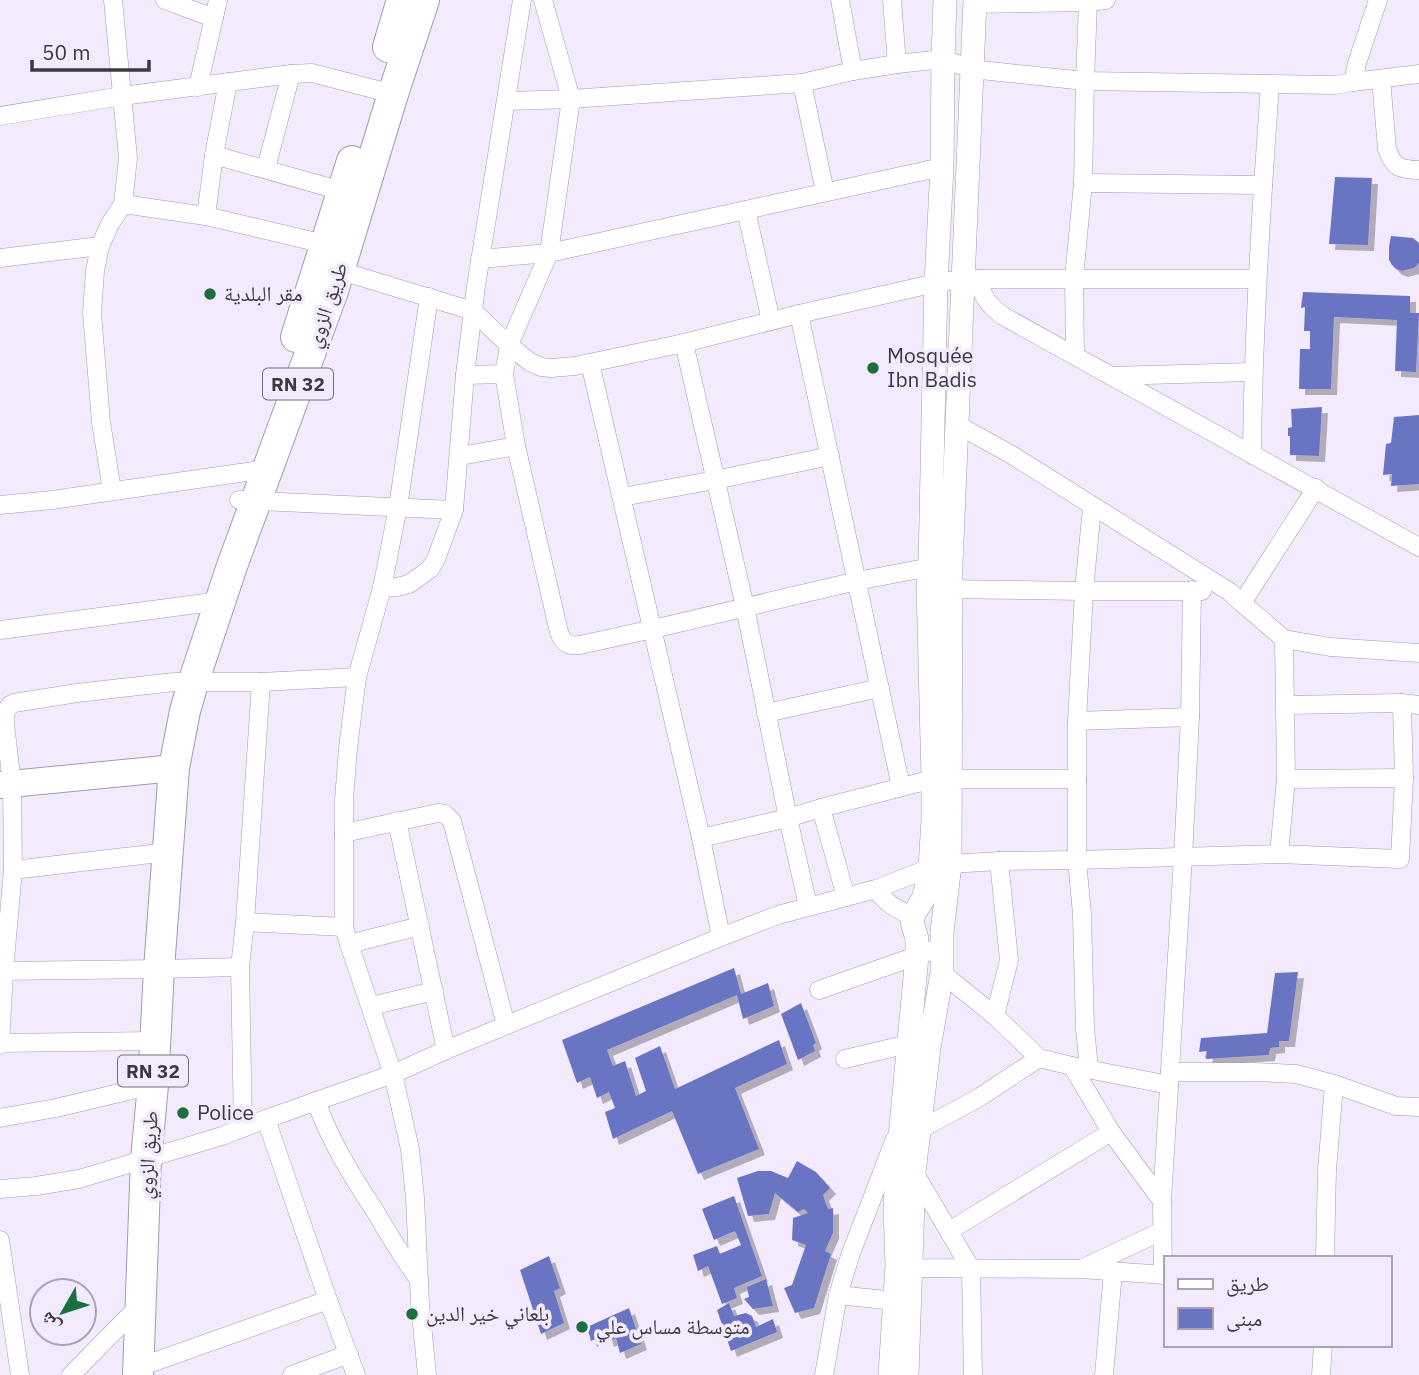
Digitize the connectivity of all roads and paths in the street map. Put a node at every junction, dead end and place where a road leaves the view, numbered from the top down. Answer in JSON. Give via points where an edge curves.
{"nodes":[{"id":1,"x":113,"y":0,"type":"edge"},
{"id":2,"x":165,"y":0,"type":"edge"},
{"id":3,"x":522,"y":0,"type":"edge"},
{"id":4,"x":543,"y":0,"type":"edge"},
{"id":5,"x":840,"y":0,"type":"edge"},
{"id":6,"x":892,"y":0,"type":"edge"},
{"id":7,"x":945,"y":0,"type":"edge"},
{"id":8,"x":1378,"y":0,"type":"edge"},
{"id":9,"x":415,"y":1,"type":"edge"},
{"id":10,"x":1097,"y":1,"type":"edge"},
{"id":11,"x":974,"y":2,"type":"edge"},
{"id":12,"x":216,"y":9,"type":"edge"},
{"id":13,"x":943,"y":59,"type":"junction"},
{"id":14,"x":897,"y":64,"type":"junction"},
{"id":15,"x":971,"y":69,"type":"junction"},
{"id":16,"x":853,"y":71,"type":"junction"},
{"id":17,"x":292,"y":74,"type":"junction"},
{"id":18,"x":1419,"y":74,"type":"edge"},
{"id":19,"x":1381,"y":79,"type":"junction"},
{"id":20,"x":1085,"y":81,"type":"junction"},
{"id":21,"x":228,"y":82,"type":"junction"},
{"id":22,"x":1353,"y":82,"type":"junction"},
{"id":23,"x":802,"y":83,"type":"junction"},
{"id":24,"x":1270,"y":85,"type":"junction"},
{"id":25,"x":198,"y":87,"type":"junction"},
{"id":26,"x":384,"y":92,"type":"junction"},
{"id":27,"x":122,"y":96,"type":"junction"},
{"id":28,"x":571,"y":99,"type":"junction"},
{"id":29,"x":506,"y":101,"type":"junction"},
{"id":30,"x":0,"y":116,"type":"edge"},
{"id":31,"x":214,"y":155,"type":"junction"},
{"id":32,"x":942,"y":167,"type":"junction"},
{"id":33,"x":266,"y":168,"type":"junction"},
{"id":34,"x":1419,"y":170,"type":"edge"},
{"id":35,"x":1083,"y":183,"type":"junction"},
{"id":36,"x":1263,"y":185,"type":"junction"},
{"id":37,"x":825,"y":192,"type":"junction"},
{"id":38,"x":352,"y":194,"type":"junction"},
{"id":39,"x":123,"y":204,"type":"junction"},
{"id":40,"x":746,"y":209,"type":"junction"},
{"id":41,"x":206,"y":216,"type":"junction"},
{"id":42,"x":100,"y":246,"type":"junction"},
{"id":43,"x":549,"y":253,"type":"junction"},
{"id":44,"x":332,"y":257,"type":"junction"},
{"id":45,"x":0,"y":258,"type":"edge"},
{"id":46,"x":480,"y":259,"type":"junction"},
{"id":47,"x":1074,"y":278,"type":"junction"},
{"id":48,"x":972,"y":279,"type":"junction"},
{"id":49,"x":1257,"y":279,"type":"junction"},
{"id":50,"x":936,"y":283,"type":"junction"},
{"id":51,"x":429,"y":297,"type":"junction"},
{"id":52,"x":473,"y":311,"type":"junction"},
{"id":53,"x":799,"y":314,"type":"junction"},
{"id":54,"x":771,"y":321,"type":"junction"},
{"id":55,"x":684,"y":343,"type":"junction"},
{"id":56,"x":509,"y":345,"type":"junction"},
{"id":57,"x":1075,"y":355,"type":"junction"},
{"id":58,"x":590,"y":363,"type":"junction"},
{"id":59,"x":1252,"y":372,"type":"junction"},
{"id":60,"x":504,"y":374,"type":"junction"},
{"id":61,"x":465,"y":375,"type":"junction"},
{"id":62,"x":1111,"y":376,"type":"junction"},
{"id":63,"x":956,"y":424,"type":"junction"},
{"id":64,"x":516,"y":446,"type":"junction"},
{"id":65,"x":460,"y":456,"type":"junction"},
{"id":66,"x":830,"y":456,"type":"junction"},
{"id":67,"x":1252,"y":456,"type":"junction"},
{"id":68,"x":258,"y":470,"type":"junction"},
{"id":69,"x":715,"y":480,"type":"junction"},
{"id":70,"x":1315,"y":488,"type":"junction"},
{"id":71,"x":112,"y":491,"type":"junction"},
{"id":72,"x":622,"y":497,"type":"junction"},
{"id":73,"x":247,"y":500,"type":"junction"},
{"id":74,"x":0,"y":505,"type":"edge"},
{"id":75,"x":398,"y":507,"type":"junction"},
{"id":76,"x":1092,"y":507,"type":"junction"},
{"id":77,"x":454,"y":510,"type":"junction"},
{"id":78,"x":1419,"y":547,"type":"edge"},
{"id":79,"x":940,"y":565,"type":"junction"},
{"id":80,"x":857,"y":580,"type":"junction"},
{"id":81,"x":383,"y":588,"type":"junction"},
{"id":82,"x":940,"y":589,"type":"junction"},
{"id":83,"x":1192,"y":590,"type":"junction"},
{"id":84,"x":1084,"y":591,"type":"junction"},
{"id":85,"x":1236,"y":598,"type":"junction"},
{"id":86,"x":211,"y":602,"type":"junction"},
{"id":87,"x":744,"y":607,"type":"junction"},
{"id":88,"x":653,"y":629,"type":"junction"},
{"id":89,"x":0,"y":630,"type":"edge"},
{"id":90,"x":1284,"y":639,"type":"junction"},
{"id":91,"x":1419,"y":653,"type":"edge"},
{"id":92,"x":357,"y":677,"type":"junction"},
{"id":93,"x":183,"y":682,"type":"junction"},
{"id":94,"x":261,"y":682,"type":"junction"},
{"id":95,"x":880,"y":688,"type":"junction"},
{"id":96,"x":1411,"y":704,"type":"edge"},
{"id":97,"x":1286,"y":705,"type":"junction"},
{"id":98,"x":766,"y":713,"type":"junction"},
{"id":99,"x":1190,"y":717,"type":"junction"},
{"id":100,"x":1077,"y":721,"type":"junction"},
{"id":101,"x":174,"y":768,"type":"junction"},
{"id":102,"x":1404,"y":778,"type":"junction"},
{"id":103,"x":942,"y":779,"type":"junction"},
{"id":104,"x":1077,"y":779,"type":"junction"},
{"id":105,"x":1286,"y":779,"type":"junction"},
{"id":106,"x":6,"y":784,"type":"edge"},
{"id":107,"x":901,"y":787,"type":"junction"},
{"id":108,"x":821,"y":808,"type":"junction"},
{"id":109,"x":788,"y":818,"type":"junction"},
{"id":110,"x":397,"y":821,"type":"junction"},
{"id":111,"x":344,"y":833,"type":"junction"},
{"id":112,"x":701,"y":838,"type":"junction"},
{"id":113,"x":168,"y":852,"type":"junction"},
{"id":114,"x":1279,"y":854,"type":"junction"},
{"id":115,"x":1183,"y":858,"type":"junction"},
{"id":116,"x":1400,"y":859,"type":"junction"},
{"id":117,"x":1077,"y":860,"type":"junction"},
{"id":118,"x":1419,"y":860,"type":"edge"},
{"id":119,"x":999,"y":861,"type":"junction"},
{"id":120,"x":940,"y":866,"type":"junction"},
{"id":121,"x":13,"y":870,"type":"junction"},
{"id":122,"x":876,"y":889,"type":"junction"},
{"id":123,"x":846,"y":897,"type":"junction"},
{"id":124,"x":808,"y":906,"type":"junction"},
{"id":125,"x":913,"y":917,"type":"junction"},
{"id":126,"x":245,"y":922,"type":"junction"},
{"id":127,"x":420,"y":926,"type":"junction"},
{"id":128,"x":346,"y":935,"type":"junction"},
{"id":129,"x":721,"y":937,"type":"junction"},
{"id":130,"x":942,"y":947,"type":"junction"},
{"id":131,"x":917,"y":956,"type":"junction"},
{"id":132,"x":240,"y":967,"type":"junction"},
{"id":133,"x":159,"y":969,"type":"junction"},
{"id":134,"x":2,"y":971,"type":"edge"},
{"id":135,"x":942,"y":973,"type":"junction"},
{"id":136,"x":819,"y":990,"type":"dead end"},
{"id":137,"x":434,"y":991,"type":"junction"},
{"id":138,"x":371,"y":1006,"type":"junction"},
{"id":139,"x":995,"y":1016,"type":"junction"},
{"id":140,"x":506,"y":1025,"type":"junction"},
{"id":141,"x":0,"y":1038,"type":"edge"},
{"id":142,"x":155,"y":1041,"type":"junction"},
{"id":143,"x":908,"y":1044,"type":"junction"},
{"id":144,"x":446,"y":1049,"type":"junction"},
{"id":145,"x":1039,"y":1058,"type":"junction"},
{"id":146,"x":845,"y":1059,"type":"dead end"},
{"id":147,"x":1080,"y":1067,"type":"junction"},
{"id":148,"x":393,"y":1074,"type":"junction"},
{"id":149,"x":1170,"y":1078,"type":"junction"},
{"id":150,"x":1334,"y":1084,"type":"junction"},
{"id":151,"x":153,"y":1086,"type":"junction"},
{"id":152,"x":316,"y":1101,"type":"junction"},
{"id":153,"x":1419,"y":1107,"type":"edge"},
{"id":154,"x":0,"y":1118,"type":"edge"},
{"id":155,"x":266,"y":1119,"type":"junction"},
{"id":156,"x":910,"y":1126,"type":"junction"},
{"id":157,"x":243,"y":1128,"type":"junction"},
{"id":158,"x":1111,"y":1132,"type":"junction"},
{"id":159,"x":146,"y":1159,"type":"junction"},
{"id":160,"x":914,"y":1172,"type":"junction"},
{"id":161,"x":0,"y":1189,"type":"edge"},
{"id":162,"x":1162,"y":1201,"type":"junction"},
{"id":163,"x":949,"y":1231,"type":"junction"},
{"id":164,"x":1162,"y":1231,"type":"junction"},
{"id":165,"x":0,"y":1240,"type":"edge"},
{"id":166,"x":1325,"y":1256,"type":"edge"},
{"id":167,"x":904,"y":1266,"type":"junction"},
{"id":168,"x":971,"y":1269,"type":"junction"},
{"id":169,"x":1080,"y":1269,"type":"junction"},
{"id":170,"x":1113,"y":1272,"type":"junction"},
{"id":171,"x":1164,"y":1275,"type":"edge"},
{"id":172,"x":419,"y":1280,"type":"junction"},
{"id":173,"x":838,"y":1295,"type":"junction"},
{"id":174,"x":328,"y":1300,"type":"junction"},
{"id":175,"x":903,"y":1302,"type":"junction"},
{"id":176,"x":141,"y":1305,"type":"junction"},
{"id":177,"x":1323,"y":1347,"type":"edge"},
{"id":178,"x":349,"y":1354,"type":"junction"},
{"id":179,"x":138,"y":1372,"type":"edge"},
{"id":180,"x":20,"y":1375,"type":"edge"},
{"id":181,"x":71,"y":1375,"type":"edge"},
{"id":182,"x":292,"y":1375,"type":"edge"},
{"id":183,"x":356,"y":1375,"type":"edge"},
{"id":184,"x":426,"y":1375,"type":"edge"},
{"id":185,"x":824,"y":1375,"type":"edge"},
{"id":186,"x":890,"y":1375,"type":"edge"},
{"id":187,"x":908,"y":1375,"type":"edge"},
{"id":188,"x":973,"y":1375,"type":"edge"},
{"id":189,"x":1104,"y":1375,"type":"edge"},
{"id":190,"x":1321,"y":1375,"type":"edge"}],
"edges":[{"from":1,"to":27,"type":"street"},
{"from":2,"to":12,"type":"street"},
{"from":3,"to":29,"type":"street"},
{"from":4,"to":28,"type":"street"},
{"from":5,"to":16,"type":"street"},
{"from":6,"to":14,"type":"street"},
{"from":7,"to":13,"type":"street"},
{"from":8,"to":22,"type":"street"},
{"from":9,"to":26,"type":"main road","name":"طريق الزوي","number":"RN 32"},
{"from":10,"to":11,"type":"street"},
{"from":10,"to":20,"type":"street"},
{"from":11,"to":15,"type":"street"},
{"from":12,"to":25,"type":"street"},
{"from":13,"to":14,"type":"street"},
{"from":13,"to":15,"type":"street"},
{"from":13,"to":32,"type":"street"},
{"from":14,"to":16,"type":"street"},
{"from":15,"to":20,"type":"street"},
{"from":15,"to":48,"type":"street"},
{"from":16,"to":23,"type":"street"},
{"from":17,"to":21,"type":"street"},
{"from":17,"to":26,"type":"street","via":[[312,73]]},
{"from":17,"to":33,"type":"street"},
{"from":18,"to":19,"type":"street"},
{"from":19,"to":22,"type":"street"},
{"from":19,"to":34,"type":"street","via":[[1390,158],[1398,167]]},
{"from":20,"to":24,"type":"street"},
{"from":20,"to":35,"type":"street"},
{"from":21,"to":25,"type":"street"},
{"from":21,"to":31,"type":"street"},
{"from":22,"to":24,"type":"street"},
{"from":23,"to":28,"type":"street"},
{"from":23,"to":37,"type":"street"},
{"from":24,"to":36,"type":"street"},
{"from":25,"to":27,"type":"street"},
{"from":26,"to":38,"type":"main road","name":"طريق الزوي","number":"RN 32"},
{"from":27,"to":30,"type":"street"},
{"from":27,"to":39,"type":"street","via":[[128,158]]},
{"from":28,"to":29,"type":"street"},
{"from":28,"to":43,"type":"street"},
{"from":29,"to":46,"type":"street"},
{"from":31,"to":33,"type":"street"},
{"from":31,"to":41,"type":"street"},
{"from":32,"to":37,"type":"street"},
{"from":32,"to":50,"type":"street"},
{"from":33,"to":38,"type":"street"},
{"from":35,"to":36,"type":"street"},
{"from":35,"to":47,"type":"street"},
{"from":36,"to":49,"type":"street"},
{"from":37,"to":40,"type":"street"},
{"from":38,"to":44,"type":"main road","name":"طريق الزوي","number":"RN 32"},
{"from":39,"to":41,"type":"street"},
{"from":39,"to":42,"type":"street"},
{"from":40,"to":43,"type":"street"},
{"from":40,"to":54,"type":"street"},
{"from":41,"to":44,"type":"street"},
{"from":42,"to":45,"type":"street"},
{"from":42,"to":71,"type":"street","via":[[92,313]]},
{"from":43,"to":46,"type":"street"},
{"from":43,"to":56,"type":"street"},
{"from":44,"to":51,"type":"street"},
{"from":44,"to":68,"type":"main road","name":"طريق الزوي","number":"RN 32","via":[[294,341]]},
{"from":46,"to":52,"type":"street"},
{"from":47,"to":48,"type":"street"},
{"from":47,"to":49,"type":"street"},
{"from":47,"to":57,"type":"street"},
{"from":48,"to":50,"type":"street"},
{"from":48,"to":57,"type":"street","via":[[1003,316]]},
{"from":48,"to":63,"type":"street"},
{"from":49,"to":59,"type":"street"},
{"from":50,"to":53,"type":"street"},
{"from":50,"to":79,"type":"street"},
{"from":51,"to":52,"type":"street"},
{"from":51,"to":75,"type":"street"},
{"from":52,"to":56,"type":"street"},
{"from":52,"to":61,"type":"street"},
{"from":53,"to":54,"type":"street"},
{"from":53,"to":66,"type":"street"},
{"from":54,"to":55,"type":"street"},
{"from":55,"to":58,"type":"street"},
{"from":55,"to":69,"type":"street"},
{"from":56,"to":58,"type":"street","via":[[541,367]]},
{"from":56,"to":60,"type":"street"},
{"from":57,"to":62,"type":"street"},
{"from":58,"to":72,"type":"street"},
{"from":59,"to":62,"type":"street"},
{"from":59,"to":67,"type":"street"},
{"from":60,"to":61,"type":"street"},
{"from":60,"to":64,"type":"street"},
{"from":61,"to":65,"type":"street"},
{"from":62,"to":67,"type":"street"},
{"from":63,"to":76,"type":"street"},
{"from":63,"to":79,"type":"street"},
{"from":64,"to":65,"type":"street"},
{"from":64,"to":88,"type":"street","via":[[562,640],[572,646]]},
{"from":65,"to":77,"type":"street"},
{"from":66,"to":69,"type":"street"},
{"from":66,"to":80,"type":"street"},
{"from":67,"to":70,"type":"street"},
{"from":68,"to":71,"type":"street"},
{"from":68,"to":73,"type":"main road","name":"طريق الزوي","number":"RN 32"},
{"from":69,"to":72,"type":"street"},
{"from":69,"to":87,"type":"street"},
{"from":70,"to":78,"type":"street"},
{"from":70,"to":85,"type":"street"},
{"from":71,"to":74,"type":"street"},
{"from":72,"to":88,"type":"street"},
{"from":73,"to":75,"type":"street"},
{"from":73,"to":86,"type":"main road","name":"طريق الزوي","number":"RN 32"},
{"from":75,"to":77,"type":"street"},
{"from":75,"to":81,"type":"street"},
{"from":76,"to":84,"type":"street"},
{"from":76,"to":85,"type":"street"},
{"from":77,"to":81,"type":"street","via":[[429,569],[409,584]]},
{"from":79,"to":80,"type":"street"},
{"from":79,"to":82,"type":"street"},
{"from":80,"to":87,"type":"street"},
{"from":80,"to":95,"type":"street"},
{"from":81,"to":92,"type":"street"},
{"from":82,"to":84,"type":"street"},
{"from":82,"to":103,"type":"street"},
{"from":83,"to":84,"type":"street"},
{"from":83,"to":85,"type":"street"},
{"from":83,"to":99,"type":"street"},
{"from":84,"to":100,"type":"street"},
{"from":85,"to":90,"type":"street"},
{"from":86,"to":89,"type":"street"},
{"from":86,"to":93,"type":"main road","name":"طريق الزوي","number":"RN 32"},
{"from":87,"to":88,"type":"street"},
{"from":87,"to":98,"type":"street"},
{"from":88,"to":112,"type":"street"},
{"from":90,"to":91,"type":"street"},
{"from":90,"to":97,"type":"street"},
{"from":92,"to":94,"type":"street"},
{"from":92,"to":111,"type":"street"},
{"from":93,"to":94,"type":"street"},
{"from":93,"to":101,"type":"main road","name":"طريق الزوي","number":"RN 32","via":[[167,710]]},
{"from":93,"to":106,"type":"street","via":[[10,705],[5,713]]},
{"from":94,"to":126,"type":"street"},
{"from":95,"to":98,"type":"street"},
{"from":95,"to":107,"type":"street"},
{"from":96,"to":97,"type":"street"},
{"from":96,"to":102,"type":"street"},
{"from":97,"to":105,"type":"street"},
{"from":98,"to":109,"type":"street"},
{"from":99,"to":100,"type":"street"},
{"from":99,"to":115,"type":"street"},
{"from":100,"to":104,"type":"street"},
{"from":101,"to":106,"type":"main road"},
{"from":101,"to":113,"type":"main road","name":"طريق الزوي","number":"RN 32"},
{"from":102,"to":105,"type":"street"},
{"from":102,"to":116,"type":"street"},
{"from":103,"to":104,"type":"street"},
{"from":103,"to":107,"type":"street"},
{"from":103,"to":120,"type":"street"},
{"from":104,"to":117,"type":"street"},
{"from":105,"to":114,"type":"street"},
{"from":106,"to":121,"type":"street"},
{"from":107,"to":108,"type":"street"},
{"from":108,"to":109,"type":"street"},
{"from":108,"to":123,"type":"street"},
{"from":109,"to":112,"type":"street"},
{"from":109,"to":124,"type":"street"},
{"from":110,"to":111,"type":"street"},
{"from":110,"to":127,"type":"street"},
{"from":110,"to":140,"type":"street","via":[[441,813],[452,821]]},
{"from":111,"to":128,"type":"street"},
{"from":112,"to":129,"type":"street"},
{"from":113,"to":121,"type":"street"},
{"from":113,"to":133,"type":"main road","name":"طريق الزوي","number":"RN 32"},
{"from":114,"to":115,"type":"street"},
{"from":114,"to":116,"type":"street"},
{"from":115,"to":117,"type":"street"},
{"from":115,"to":149,"type":"street"},
{"from":116,"to":118,"type":"street"},
{"from":117,"to":119,"type":"street"},
{"from":117,"to":147,"type":"street","via":[[1084,949],[1085,1029]]},
{"from":119,"to":120,"type":"street"},
{"from":119,"to":139,"type":"street","via":[[1009,960]]},
{"from":120,"to":122,"type":"street"},
{"from":120,"to":125,"type":"street"},
{"from":120,"to":130,"type":"street"},
{"from":121,"to":134,"type":"street"},
{"from":122,"to":123,"type":"street"},
{"from":122,"to":125,"type":"street","via":[[892,907]]},
{"from":123,"to":124,"type":"street"},
{"from":124,"to":129,"type":"street"},
{"from":125,"to":131,"type":"street"},
{"from":126,"to":128,"type":"street"},
{"from":126,"to":132,"type":"street"},
{"from":127,"to":128,"type":"street"},
{"from":127,"to":137,"type":"street"},
{"from":128,"to":138,"type":"street"},
{"from":129,"to":140,"type":"street"},
{"from":130,"to":131,"type":"street"},
{"from":130,"to":135,"type":"street"},
{"from":131,"to":136,"type":"street"},
{"from":131,"to":143,"type":"street"},
{"from":132,"to":133,"type":"street"},
{"from":132,"to":157,"type":"street"},
{"from":133,"to":134,"type":"street"},
{"from":133,"to":142,"type":"main road","name":"طريق الزوي","number":"RN 32"},
{"from":134,"to":141,"type":"street"},
{"from":135,"to":139,"type":"street"},
{"from":135,"to":156,"type":"street"},
{"from":137,"to":138,"type":"street"},
{"from":137,"to":144,"type":"street"},
{"from":138,"to":148,"type":"street"},
{"from":139,"to":145,"type":"street"},
{"from":140,"to":144,"type":"street"},
{"from":141,"to":142,"type":"street"},
{"from":142,"to":151,"type":"main road","name":"طريق الزوي","number":"RN 32"},
{"from":143,"to":146,"type":"street"},
{"from":143,"to":156,"type":"street"},
{"from":144,"to":148,"type":"street"},
{"from":145,"to":147,"type":"street"},
{"from":145,"to":156,"type":"street","via":[[980,1097]]},
{"from":147,"to":149,"type":"street"},
{"from":147,"to":158,"type":"street"},
{"from":148,"to":152,"type":"street"},
{"from":148,"to":172,"type":"street","via":[[410,1149]]},
{"from":149,"to":150,"type":"street","via":[[1254,1072],[1296,1074]]},
{"from":149,"to":162,"type":"street"},
{"from":150,"to":153,"type":"street","via":[[1396,1106]]},
{"from":150,"to":166,"type":"street"},
{"from":151,"to":154,"type":"street"},
{"from":151,"to":159,"type":"main road","name":"طريق الزوي","number":"RN 32"},
{"from":152,"to":155,"type":"street"},
{"from":152,"to":172,"type":"street","via":[[345,1164]]},
{"from":155,"to":157,"type":"street"},
{"from":155,"to":174,"type":"street"},
{"from":156,"to":160,"type":"street"},
{"from":156,"to":167,"type":"street","via":[[895,1207]]},
{"from":156,"to":173,"type":"street","via":[[851,1253]]},
{"from":157,"to":159,"type":"street"},
{"from":158,"to":162,"type":"street"},
{"from":158,"to":163,"type":"street"},
{"from":159,"to":161,"type":"street","via":[[79,1179]]},
{"from":159,"to":176,"type":"main road","name":"طريق الزوي","number":"RN 32"},
{"from":160,"to":163,"type":"street"},
{"from":160,"to":167,"type":"street"},
{"from":162,"to":164,"type":"street"},
{"from":163,"to":168,"type":"street"},
{"from":164,"to":169,"type":"street"},
{"from":164,"to":171,"type":"street"},
{"from":165,"to":180,"type":"street"},
{"from":167,"to":168,"type":"street"},
{"from":167,"to":175,"type":"street"},
{"from":168,"to":169,"type":"street"},
{"from":168,"to":188,"type":"street"},
{"from":169,"to":170,"type":"street"},
{"from":170,"to":171,"type":"street"},
{"from":170,"to":189,"type":"street"},
{"from":172,"to":184,"type":"street"},
{"from":173,"to":175,"type":"street"},
{"from":173,"to":185,"type":"street"},
{"from":174,"to":178,"type":"street"},
{"from":174,"to":179,"type":"street"},
{"from":175,"to":186,"type":"street"},
{"from":175,"to":187,"type":"street"},
{"from":176,"to":179,"type":"main road","name":"طريق الزوي","number":"RN 32"},
{"from":176,"to":181,"type":"street"},
{"from":177,"to":190,"type":"street"},
{"from":178,"to":182,"type":"street"},
{"from":178,"to":183,"type":"street"}]}
